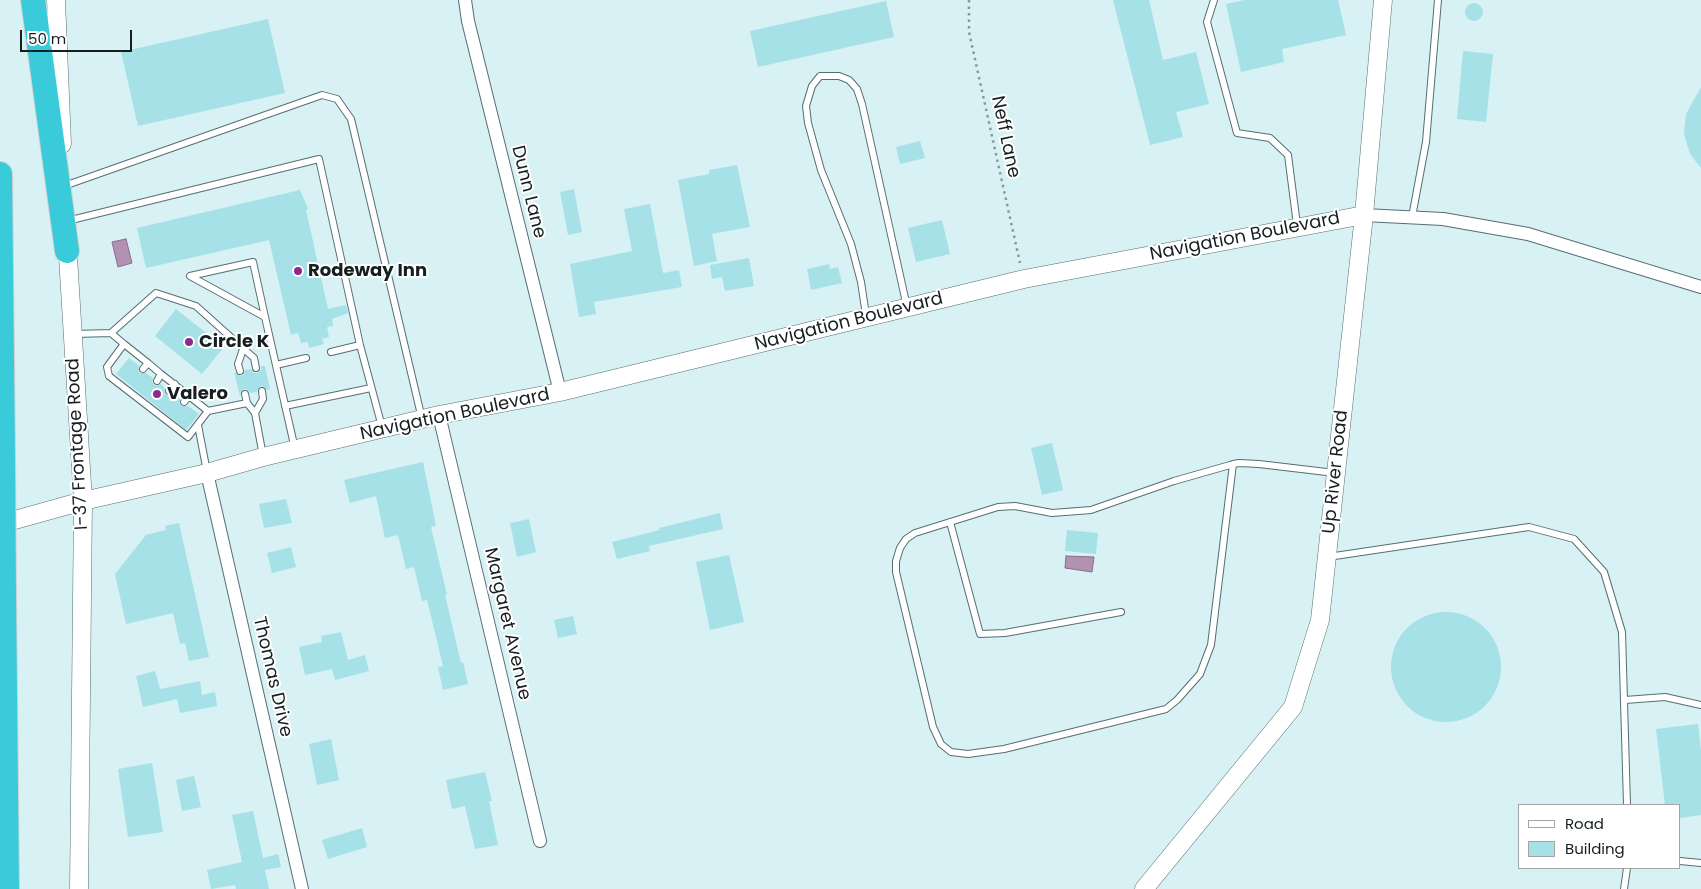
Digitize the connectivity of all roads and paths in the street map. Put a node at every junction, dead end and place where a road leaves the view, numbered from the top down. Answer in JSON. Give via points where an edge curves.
{"nodes":[{"id":1,"x":32,"y":0,"type":"edge"},
{"id":2,"x":56,"y":0,"type":"edge"},
{"id":3,"x":465,"y":0,"type":"edge"},
{"id":4,"x":969,"y":0,"type":"edge"},
{"id":5,"x":1214,"y":0,"type":"edge"},
{"id":6,"x":1383,"y":0,"type":"edge"},
{"id":7,"x":1438,"y":0,"type":"edge"},
{"id":8,"x":0,"y":174,"type":"edge"},
{"id":9,"x":64,"y":186,"type":"junction"},
{"id":10,"x":1364,"y":215,"type":"junction"},
{"id":11,"x":1412,"y":217,"type":"junction"},
{"id":12,"x":66,"y":221,"type":"junction"},
{"id":13,"x":1297,"y":227,"type":"junction"},
{"id":14,"x":67,"y":251,"type":"junction"},
{"id":15,"x":1024,"y":279,"type":"junction"},
{"id":16,"x":1701,"y":287,"type":"edge"},
{"id":17,"x":907,"y":308,"type":"junction"},
{"id":18,"x":265,"y":317,"type":"junction"},
{"id":19,"x":867,"y":318,"type":"junction"},
{"id":20,"x":110,"y":332,"type":"junction"},
{"id":21,"x":72,"y":334,"type":"junction"},
{"id":22,"x":124,"y":344,"type":"junction"},
{"id":23,"x":360,"y":345,"type":"junction"},
{"id":24,"x":243,"y":348,"type":"junction"},
{"id":25,"x":331,"y":352,"type":"dead end"},
{"id":26,"x":306,"y":358,"type":"dead end"},
{"id":27,"x":148,"y":363,"type":"junction"},
{"id":28,"x":276,"y":365,"type":"junction"},
{"id":29,"x":256,"y":368,"type":"dead end"},
{"id":30,"x":142,"y":369,"type":"dead end"},
{"id":31,"x":240,"y":371,"type":"dead end"},
{"id":32,"x":162,"y":374,"type":"junction"},
{"id":33,"x":156,"y":381,"type":"dead end"},
{"id":34,"x":175,"y":384,"type":"junction"},
{"id":35,"x":371,"y":388,"type":"junction"},
{"id":36,"x":169,"y":391,"type":"dead end"},
{"id":37,"x":262,"y":391,"type":"dead end"},
{"id":38,"x":560,"y":392,"type":"junction"},
{"id":39,"x":245,"y":394,"type":"dead end"},
{"id":40,"x":189,"y":396,"type":"junction"},
{"id":41,"x":184,"y":402,"type":"dead end"},
{"id":42,"x":247,"y":403,"type":"junction"},
{"id":43,"x":285,"y":406,"type":"junction"},
{"id":44,"x":208,"y":411,"type":"junction"},
{"id":45,"x":255,"y":413,"type":"junction"},
{"id":46,"x":439,"y":415,"type":"junction"},
{"id":47,"x":422,"y":420,"type":"junction"},
{"id":48,"x":198,"y":425,"type":"junction"},
{"id":49,"x":383,"y":429,"type":"junction"},
{"id":50,"x":295,"y":450,"type":"junction"},
{"id":51,"x":263,"y":457,"type":"junction"},
{"id":52,"x":1233,"y":464,"type":"junction"},
{"id":53,"x":207,"y":473,"type":"junction"},
{"id":54,"x":1336,"y":473,"type":"junction"},
{"id":55,"x":83,"y":501,"type":"junction"},
{"id":56,"x":950,"y":522,"type":"junction"},
{"id":57,"x":0,"y":524,"type":"edge"},
{"id":58,"x":1327,"y":557,"type":"junction"},
{"id":59,"x":1121,"y":612,"type":"dead end"},
{"id":60,"x":1625,"y":700,"type":"junction"},
{"id":61,"x":1701,"y":705,"type":"edge"},
{"id":62,"x":1628,"y":804,"type":"edge"},
{"id":63,"x":540,"y":841,"type":"dead end"},
{"id":64,"x":1681,"y":861,"type":"edge"},
{"id":65,"x":1701,"y":863,"type":"edge"},
{"id":66,"x":1627,"y":869,"type":"edge"},
{"id":67,"x":8,"y":889,"type":"edge"},
{"id":68,"x":79,"y":889,"type":"edge"},
{"id":69,"x":302,"y":889,"type":"edge"},
{"id":70,"x":1144,"y":889,"type":"edge"},
{"id":71,"x":1624,"y":889,"type":"edge"}],
"edges":[{"from":1,"to":14,"type":"highway"},
{"from":2,"to":9,"type":"street","name":"I-37 Frontage Road"},
{"from":3,"to":38,"type":"street","name":"Dunn Lane"},
{"from":4,"to":15,"type":"path","name":"Neff Lane","via":[[969,32]]},
{"from":5,"to":13,"type":"lane","via":[[1207,22],[1237,133],[1270,138],[1288,155]]},
{"from":6,"to":10,"type":"street","name":"Up River Road"},
{"from":7,"to":11,"type":"lane","via":[[1426,142]]},
{"from":8,"to":67,"type":"highway","bridge":true},
{"from":9,"to":12,"type":"street","name":"I-37 Frontage Road"},
{"from":9,"to":47,"type":"lane","via":[[322,95],[337,99],[351,119]]},
{"from":10,"to":11,"type":"street","name":"Navigation Boulevard"},
{"from":10,"to":13,"type":"street","name":"Navigation Boulevard"},
{"from":10,"to":54,"type":"street","name":"Up River Road"},
{"from":11,"to":16,"type":"street","name":"Navigation Boulevard","via":[[1444,219],[1528,234]]},
{"from":12,"to":14,"type":"street","name":"I-37 Frontage Road"},
{"from":12,"to":23,"type":"lane","via":[[319,159]]},
{"from":13,"to":15,"type":"street","name":"Navigation Boulevard"},
{"from":14,"to":21,"type":"street","name":"I-37 Frontage Road"},
{"from":15,"to":17,"type":"street","name":"Navigation Boulevard"},
{"from":17,"to":19,"type":"street","name":"Navigation Boulevard"},
{"from":17,"to":19,"type":"lane","via":[[857,89],[849,80],[839,76],[820,76],[812,86],[806,106],[808,123],[821,170],[850,244]]},
{"from":18,"to":18,"type":"lane","via":[[253,262],[190,276],[249,308]]},
{"from":18,"to":28,"type":"lane"},
{"from":19,"to":38,"type":"street","name":"Navigation Boulevard"},
{"from":20,"to":21,"type":"lane"},
{"from":20,"to":22,"type":"lane"},
{"from":20,"to":24,"type":"lane","via":[[156,293],[196,306]]},
{"from":21,"to":55,"type":"street","name":"I-37 Frontage Road"},
{"from":22,"to":27,"type":"lane"},
{"from":22,"to":48,"type":"lane","via":[[107,367],[109,376],[128,387],[188,438]]},
{"from":23,"to":25,"type":"lane"},
{"from":23,"to":35,"type":"lane"},
{"from":24,"to":29,"type":"lane","via":[[254,358]]},
{"from":24,"to":31,"type":"lane","via":[[238,364]]},
{"from":26,"to":28,"type":"lane"},
{"from":27,"to":30,"type":"lane"},
{"from":27,"to":32,"type":"lane"},
{"from":28,"to":43,"type":"lane"},
{"from":32,"to":33,"type":"lane"},
{"from":32,"to":34,"type":"lane"},
{"from":34,"to":36,"type":"lane"},
{"from":34,"to":40,"type":"lane"},
{"from":35,"to":43,"type":"lane"},
{"from":35,"to":49,"type":"lane"},
{"from":37,"to":45,"type":"lane","via":[[263,399]]},
{"from":38,"to":46,"type":"street","name":"Navigation Boulevard"},
{"from":39,"to":42,"type":"lane"},
{"from":40,"to":41,"type":"lane"},
{"from":40,"to":44,"type":"lane"},
{"from":42,"to":44,"type":"lane"},
{"from":42,"to":45,"type":"lane"},
{"from":43,"to":50,"type":"lane"},
{"from":44,"to":48,"type":"lane"},
{"from":45,"to":51,"type":"lane"},
{"from":46,"to":47,"type":"street","name":"Navigation Boulevard"},
{"from":46,"to":63,"type":"street","name":"Margaret Avenue"},
{"from":47,"to":49,"type":"street","name":"Navigation Boulevard"},
{"from":48,"to":53,"type":"lane"},
{"from":49,"to":50,"type":"street","name":"Navigation Boulevard"},
{"from":50,"to":51,"type":"street","name":"Navigation Boulevard"},
{"from":51,"to":53,"type":"street","name":"Navigation Boulevard"},
{"from":52,"to":54,"type":"lane"},
{"from":52,"to":56,"type":"lane","via":[[1091,510],[1052,513],[1015,506],[998,507]]},
{"from":52,"to":56,"type":"lane","via":[[1211,644],[1200,674],[1166,709],[1004,749],[968,754],[951,752],[941,744],[933,727],[900,596],[896,561],[906,539]]},
{"from":53,"to":55,"type":"street","name":"Navigation Boulevard"},
{"from":53,"to":69,"type":"street","name":"Thomas Drive"},
{"from":54,"to":58,"type":"street","name":"Up River Road"},
{"from":55,"to":57,"type":"street","name":"Navigation Boulevard"},
{"from":55,"to":68,"type":"street","name":"I-37 Frontage Road"},
{"from":56,"to":59,"type":"lane","via":[[980,634],[1005,633]]},
{"from":58,"to":60,"type":"lane","via":[[1529,527],[1574,539],[1604,572],[1622,632]]},
{"from":58,"to":70,"type":"street","name":"Up River Road","via":[[1320,620],[1293,707]]},
{"from":60,"to":61,"type":"lane","via":[[1665,697]]},
{"from":60,"to":62,"type":"lane"},
{"from":64,"to":65,"type":"lane"},
{"from":66,"to":71,"type":"lane"}]}
